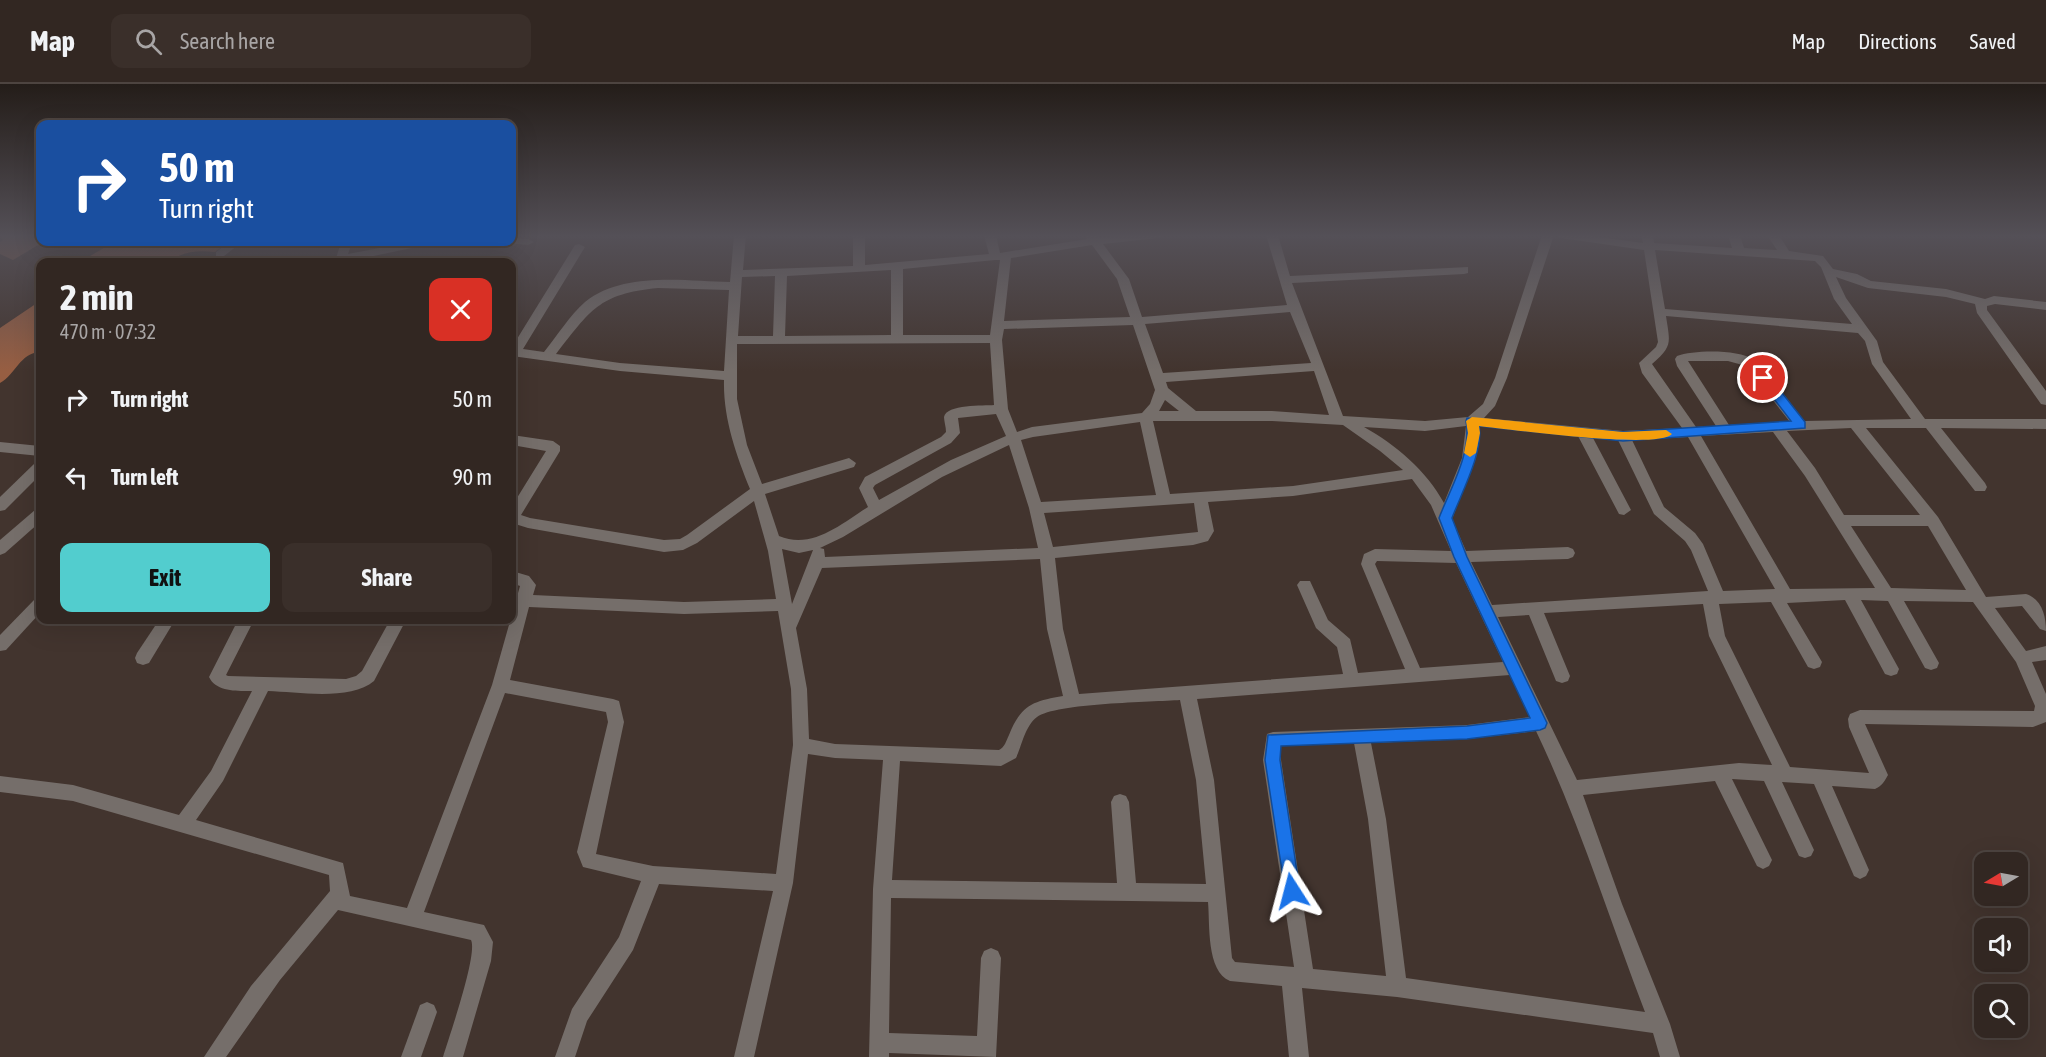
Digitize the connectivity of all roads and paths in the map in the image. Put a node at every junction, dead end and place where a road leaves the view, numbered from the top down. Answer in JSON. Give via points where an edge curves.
{"nodes":[{"id":1,"x":558,"y":280,"type":"edge"},
{"id":2,"x":729,"y":280,"type":"edge"},
{"id":3,"x":736,"y":280,"type":"edge"},
{"id":4,"x":781,"y":280,"type":"edge"},
{"id":5,"x":897,"y":280,"type":"edge"},
{"id":6,"x":999,"y":280,"type":"edge"},
{"id":7,"x":1124,"y":280,"type":"edge"},
{"id":8,"x":1285,"y":280,"type":"edge"},
{"id":9,"x":1533,"y":280,"type":"edge"},
{"id":10,"x":1655,"y":280,"type":"edge"},
{"id":11,"x":1831,"y":280,"type":"edge"},
{"id":12,"x":1860,"y":280,"type":"edge"},
{"id":13,"x":1983,"y":302,"type":"junction"},
{"id":14,"x":2046,"y":306,"type":"edge"},
{"id":15,"x":1294,"y":308,"type":"junction"},
{"id":16,"x":1660,"y":312,"type":"junction"},
{"id":17,"x":1139,"y":321,"type":"junction"},
{"id":18,"x":1863,"y":329,"type":"junction"},
{"id":19,"x":997,"y":332,"type":"junction"},
{"id":20,"x":779,"y":339,"type":"junction"},
{"id":21,"x":897,"y":339,"type":"junction"},
{"id":22,"x":731,"y":340,"type":"junction"},
{"id":23,"x":516,"y":348,"type":"edge"},
{"id":24,"x":516,"y":353,"type":"edge"},
{"id":25,"x":546,"y":358,"type":"junction"},
{"id":26,"x":1317,"y":367,"type":"junction"},
{"id":27,"x":730,"y":376,"type":"junction"},
{"id":28,"x":1160,"y":384,"type":"junction"},
{"id":29,"x":2046,"y":401,"type":"edge"},
{"id":30,"x":1001,"y":409,"type":"junction"},
{"id":31,"x":1193,"y":416,"type":"junction"},
{"id":32,"x":1146,"y":417,"type":"junction"},
{"id":33,"x":1341,"y":421,"type":"junction"},
{"id":34,"x":1472,"y":421,"type":"junction"},
{"id":35,"x":1924,"y":422,"type":"junction"},
{"id":36,"x":1855,"y":423,"type":"junction"},
{"id":37,"x":2046,"y":424,"type":"edge"},
{"id":38,"x":1800,"y":425,"type":"junction"},
{"id":39,"x":1776,"y":426,"type":"junction"},
{"id":40,"x":1725,"y":430,"type":"junction"},
{"id":41,"x":1692,"y":432,"type":"junction"},
{"id":42,"x":1584,"y":434,"type":"junction"},
{"id":43,"x":1623,"y":436,"type":"junction"},
{"id":44,"x":1013,"y":437,"type":"junction"},
{"id":45,"x":516,"y":441,"type":"edge"},
{"id":46,"x":0,"y":447,"type":"edge"},
{"id":47,"x":36,"y":451,"type":"edge"},
{"id":48,"x":849,"y":463,"type":"dead end"},
{"id":49,"x":36,"y":471,"type":"edge"},
{"id":50,"x":1414,"y":474,"type":"junction"},
{"id":51,"x":1980,"y":487,"type":"dead end"},
{"id":52,"x":757,"y":491,"type":"junction"},
{"id":53,"x":1200,"y":497,"type":"junction"},
{"id":54,"x":1164,"y":500,"type":"junction"},
{"id":55,"x":0,"y":506,"type":"edge"},
{"id":56,"x":1036,"y":508,"type":"junction"},
{"id":57,"x":876,"y":509,"type":"junction"},
{"id":58,"x":1624,"y":510,"type":"dead end"},
{"id":59,"x":516,"y":511,"type":"edge"},
{"id":60,"x":36,"y":518,"type":"edge"},
{"id":61,"x":516,"y":518,"type":"edge"},
{"id":62,"x":1445,"y":518,"type":"junction"},
{"id":63,"x":1841,"y":520,"type":"junction"},
{"id":64,"x":1933,"y":521,"type":"junction"},
{"id":65,"x":773,"y":540,"type":"junction"},
{"id":66,"x":826,"y":540,"type":"junction"},
{"id":67,"x":0,"y":549,"type":"edge"},
{"id":68,"x":1047,"y":553,"type":"junction"},
{"id":69,"x":1568,"y":553,"type":"dead end"},
{"id":70,"x":1461,"y":557,"type":"junction"},
{"id":71,"x":815,"y":563,"type":"junction"},
{"id":72,"x":516,"y":578,"type":"edge"},
{"id":73,"x":1305,"y":585,"type":"dead end"},
{"id":74,"x":1889,"y":594,"type":"junction"},
{"id":75,"x":1850,"y":595,"type":"junction"},
{"id":76,"x":1782,"y":597,"type":"junction"},
{"id":77,"x":1714,"y":598,"type":"junction"},
{"id":78,"x":1979,"y":599,"type":"junction"},
{"id":79,"x":524,"y":601,"type":"junction"},
{"id":80,"x":783,"y":604,"type":"junction"},
{"id":81,"x":36,"y":607,"type":"edge"},
{"id":82,"x":1534,"y":608,"type":"junction"},
{"id":83,"x":1488,"y":612,"type":"junction"},
{"id":84,"x":164,"y":624,"type":"edge"},
{"id":85,"x":244,"y":624,"type":"edge"},
{"id":86,"x":396,"y":624,"type":"edge"},
{"id":87,"x":790,"y":625,"type":"junction"},
{"id":88,"x":2046,"y":625,"type":"edge"},
{"id":89,"x":0,"y":645,"type":"edge"},
{"id":90,"x":2046,"y":653,"type":"edge"},
{"id":91,"x":142,"y":658,"type":"dead end"},
{"id":92,"x":2022,"y":658,"type":"junction"},
{"id":93,"x":1814,"y":662,"type":"dead end"},
{"id":94,"x":1931,"y":663,"type":"dead end"},
{"id":95,"x":1514,"y":668,"type":"junction"},
{"id":96,"x":1891,"y":669,"type":"dead end"},
{"id":97,"x":1415,"y":675,"type":"junction"},
{"id":98,"x":1562,"y":676,"type":"dead end"},
{"id":99,"x":1352,"y":680,"type":"junction"},
{"id":100,"x":263,"y":685,"type":"junction"},
{"id":101,"x":500,"y":685,"type":"junction"},
{"id":102,"x":1187,"y":692,"type":"junction"},
{"id":103,"x":1073,"y":701,"type":"junction"},
{"id":104,"x":1540,"y":723,"type":"junction"},
{"id":105,"x":1361,"y":737,"type":"junction"},
{"id":106,"x":801,"y":745,"type":"junction"},
{"id":107,"x":892,"y":754,"type":"junction"},
{"id":108,"x":1720,"y":773,"type":"junction"},
{"id":109,"x":1777,"y":773,"type":"junction"},
{"id":110,"x":1820,"y":777,"type":"junction"},
{"id":111,"x":0,"y":784,"type":"edge"},
{"id":112,"x":1572,"y":788,"type":"junction"},
{"id":113,"x":1120,"y":802,"type":"dead end"},
{"id":114,"x":183,"y":824,"type":"junction"},
{"id":115,"x":1805,"y":850,"type":"dead end"},
{"id":116,"x":1762,"y":860,"type":"dead end"},
{"id":117,"x":1860,"y":870,"type":"dead end"},
{"id":118,"x":653,"y":875,"type":"junction"},
{"id":119,"x":784,"y":883,"type":"junction"},
{"id":120,"x":882,"y":889,"type":"junction"},
{"id":121,"x":1127,"y":892,"type":"junction"},
{"id":122,"x":1215,"y":893,"type":"junction"},
{"id":123,"x":339,"y":894,"type":"junction"},
{"id":124,"x":412,"y":919,"type":"junction"},
{"id":125,"x":991,"y":958,"type":"dead end"},
{"id":126,"x":1298,"y":977,"type":"junction"},
{"id":127,"x":1397,"y":987,"type":"junction"},
{"id":128,"x":427,"y":1012,"type":"dead end"},
{"id":129,"x":1660,"y":1024,"type":"junction"},
{"id":130,"x":879,"y":1050,"type":"edge"},
{"id":131,"x":987,"y":1052,"type":"edge"},
{"id":132,"x":214,"y":1057,"type":"edge"},
{"id":133,"x":411,"y":1057,"type":"edge"},
{"id":134,"x":453,"y":1057,"type":"edge"},
{"id":135,"x":565,"y":1057,"type":"edge"},
{"id":136,"x":744,"y":1057,"type":"edge"},
{"id":137,"x":1299,"y":1057,"type":"edge"},
{"id":138,"x":1670,"y":1057,"type":"edge"}],
"edges":[{"from":1,"to":23,"type":"street"},
{"from":2,"to":25,"type":"street","via":[[638,286],[604,295],[588,306]]},
{"from":3,"to":22,"type":"street"},
{"from":4,"to":20,"type":"street"},
{"from":5,"to":21,"type":"street"},
{"from":6,"to":19,"type":"street"},
{"from":7,"to":17,"type":"street"},
{"from":8,"to":15,"type":"street"},
{"from":9,"to":34,"type":"street","via":[[1501,378],[1488,406]]},
{"from":10,"to":16,"type":"street"},
{"from":11,"to":18,"type":"street"},
{"from":12,"to":13,"type":"street"},
{"from":13,"to":14,"type":"street"},
{"from":13,"to":29,"type":"street","via":[[1982,310]]},
{"from":15,"to":17,"type":"street"},
{"from":15,"to":26,"type":"street"},
{"from":16,"to":18,"type":"street"},
{"from":16,"to":41,"type":"street","via":[[1662,349],[1645,363]]},
{"from":17,"to":19,"type":"street"},
{"from":17,"to":28,"type":"street"},
{"from":18,"to":35,"type":"street","via":[[1878,364]]},
{"from":19,"to":21,"type":"street"},
{"from":19,"to":30,"type":"street"},
{"from":20,"to":21,"type":"street"},
{"from":20,"to":22,"type":"street"},
{"from":22,"to":27,"type":"street"},
{"from":24,"to":25,"type":"street"},
{"from":25,"to":27,"type":"street"},
{"from":26,"to":28,"type":"street"},
{"from":26,"to":33,"type":"street"},
{"from":27,"to":52,"type":"street","via":[[734,423]]},
{"from":28,"to":31,"type":"street"},
{"from":28,"to":32,"type":"street","via":[[1155,406]]},
{"from":30,"to":44,"type":"street"},
{"from":30,"to":57,"type":"street","via":[[957,412],[951,416],[952,433],[946,440],[870,481],[866,488]]},
{"from":31,"to":32,"type":"street"},
{"from":31,"to":33,"type":"street"},
{"from":32,"to":44,"type":"street"},
{"from":32,"to":54,"type":"street"},
{"from":33,"to":34,"type":"street","via":[[1425,426]]},
{"from":33,"to":50,"type":"street","via":[[1369,435]]},
{"from":34,"to":42,"type":"street"},
{"from":34,"to":62,"type":"street","via":[[1470,454]]},
{"from":35,"to":36,"type":"street"},
{"from":35,"to":37,"type":"street"},
{"from":35,"to":51,"type":"street"},
{"from":36,"to":38,"type":"street"},
{"from":36,"to":64,"type":"street"},
{"from":38,"to":39,"type":"street"},
{"from":38,"to":40,"type":"street","via":[[1751,363],[1741,358],[1681,359]]},
{"from":39,"to":40,"type":"street"},
{"from":39,"to":63,"type":"street"},
{"from":40,"to":41,"type":"street"},
{"from":41,"to":43,"type":"street"},
{"from":41,"to":76,"type":"street"},
{"from":42,"to":43,"type":"street"},
{"from":42,"to":58,"type":"street"},
{"from":43,"to":77,"type":"street","via":[[1659,510],[1698,548]]},
{"from":44,"to":56,"type":"street"},
{"from":44,"to":57,"type":"street"},
{"from":45,"to":59,"type":"street","via":[[553,446],[553,451]]},
{"from":46,"to":47,"type":"street"},
{"from":48,"to":52,"type":"street"},
{"from":49,"to":55,"type":"street"},
{"from":50,"to":53,"type":"street","via":[[1293,491]]},
{"from":50,"to":62,"type":"street"},
{"from":52,"to":61,"type":"street","via":[[692,538],[674,546]]},
{"from":52,"to":65,"type":"street"},
{"from":53,"to":54,"type":"street"},
{"from":53,"to":68,"type":"street","via":[[1207,531],[1203,537]]},
{"from":54,"to":56,"type":"street"},
{"from":56,"to":68,"type":"street"},
{"from":57,"to":66,"type":"street"},
{"from":60,"to":67,"type":"street"},
{"from":62,"to":70,"type":"street"},
{"from":63,"to":64,"type":"street"},
{"from":63,"to":74,"type":"street"},
{"from":64,"to":78,"type":"street"},
{"from":65,"to":66,"type":"street","via":[[801,548]]},
{"from":65,"to":80,"type":"street"},
{"from":66,"to":71,"type":"street"},
{"from":68,"to":71,"type":"street"},
{"from":68,"to":103,"type":"street","via":[[1055,628]]},
{"from":69,"to":70,"type":"street"},
{"from":70,"to":83,"type":"street"},
{"from":70,"to":97,"type":"street","via":[[1369,558],[1368,564]]},
{"from":71,"to":87,"type":"street"},
{"from":72,"to":79,"type":"street","via":[[528,585]]},
{"from":73,"to":99,"type":"street","via":[[1322,624],[1344,644]]},
{"from":74,"to":75,"type":"street"},
{"from":74,"to":78,"type":"street"},
{"from":74,"to":94,"type":"street"},
{"from":75,"to":76,"type":"street"},
{"from":75,"to":96,"type":"street"},
{"from":76,"to":77,"type":"street"},
{"from":76,"to":93,"type":"street"},
{"from":77,"to":82,"type":"street"},
{"from":77,"to":109,"type":"street","via":[[1717,636]]},
{"from":78,"to":88,"type":"street","via":[[2026,600]]},
{"from":78,"to":92,"type":"street"},
{"from":79,"to":80,"type":"street","via":[[684,608]]},
{"from":79,"to":101,"type":"street"},
{"from":80,"to":87,"type":"street"},
{"from":81,"to":89,"type":"street"},
{"from":82,"to":83,"type":"street"},
{"from":82,"to":98,"type":"street"},
{"from":83,"to":95,"type":"street"},
{"from":84,"to":91,"type":"street"},
{"from":85,"to":100,"type":"street","via":[[217,676],[235,684]]},
{"from":86,"to":100,"type":"street","via":[[361,682],[346,686]]},
{"from":87,"to":106,"type":"street","via":[[800,689]]},
{"from":90,"to":92,"type":"street"},
{"from":92,"to":110,"type":"street","via":[[2043,706],[2040,718],[1860,717],[1856,719],[1857,727],[1879,775],[1875,781]]},
{"from":95,"to":97,"type":"street"},
{"from":95,"to":104,"type":"street"},
{"from":97,"to":99,"type":"street"},
{"from":99,"to":102,"type":"street"},
{"from":100,"to":114,"type":"street","via":[[226,760]]},
{"from":101,"to":118,"type":"street","via":[[613,706],[616,723],[586,852],[589,861],[599,865]]},
{"from":101,"to":124,"type":"street"},
{"from":102,"to":103,"type":"street"},
{"from":102,"to":122,"type":"street","via":[[1205,780]]},
{"from":103,"to":107,"type":"street","via":[[1033,710],[1022,719],[1010,753],[1001,758]]},
{"from":104,"to":105,"type":"street","via":[[1467,732]]},
{"from":104,"to":112,"type":"street"},
{"from":105,"to":126,"type":"street","via":[[1273,740],[1272,760]]},
{"from":105,"to":127,"type":"street","via":[[1377,819]]},
{"from":106,"to":107,"type":"street"},
{"from":106,"to":119,"type":"street"},
{"from":107,"to":120,"type":"street"},
{"from":108,"to":109,"type":"street"},
{"from":108,"to":112,"type":"street"},
{"from":108,"to":116,"type":"street"},
{"from":109,"to":110,"type":"street"},
{"from":109,"to":115,"type":"street"},
{"from":110,"to":117,"type":"street"},
{"from":111,"to":114,"type":"street","via":[[73,793]]},
{"from":112,"to":129,"type":"street"},
{"from":113,"to":121,"type":"street"},
{"from":114,"to":123,"type":"street","via":[[337,869]]},
{"from":118,"to":119,"type":"street"},
{"from":118,"to":135,"type":"street","via":[[626,944],[579,1016]]},
{"from":119,"to":136,"type":"street"},
{"from":120,"to":121,"type":"street"},
{"from":120,"to":130,"type":"street"},
{"from":121,"to":122,"type":"street"},
{"from":122,"to":126,"type":"street","via":[[1223,962],[1230,970]]},
{"from":123,"to":124,"type":"street","via":[[344,904]]},
{"from":123,"to":132,"type":"street","via":[[272,972]]},
{"from":124,"to":134,"type":"street","via":[[477,932],[483,942]]},
{"from":125,"to":131,"type":"street"},
{"from":126,"to":127,"type":"street"},
{"from":126,"to":137,"type":"street"},
{"from":127,"to":129,"type":"street"},
{"from":128,"to":133,"type":"street"},
{"from":129,"to":138,"type":"street"},
{"from":130,"to":131,"type":"street"}]}
